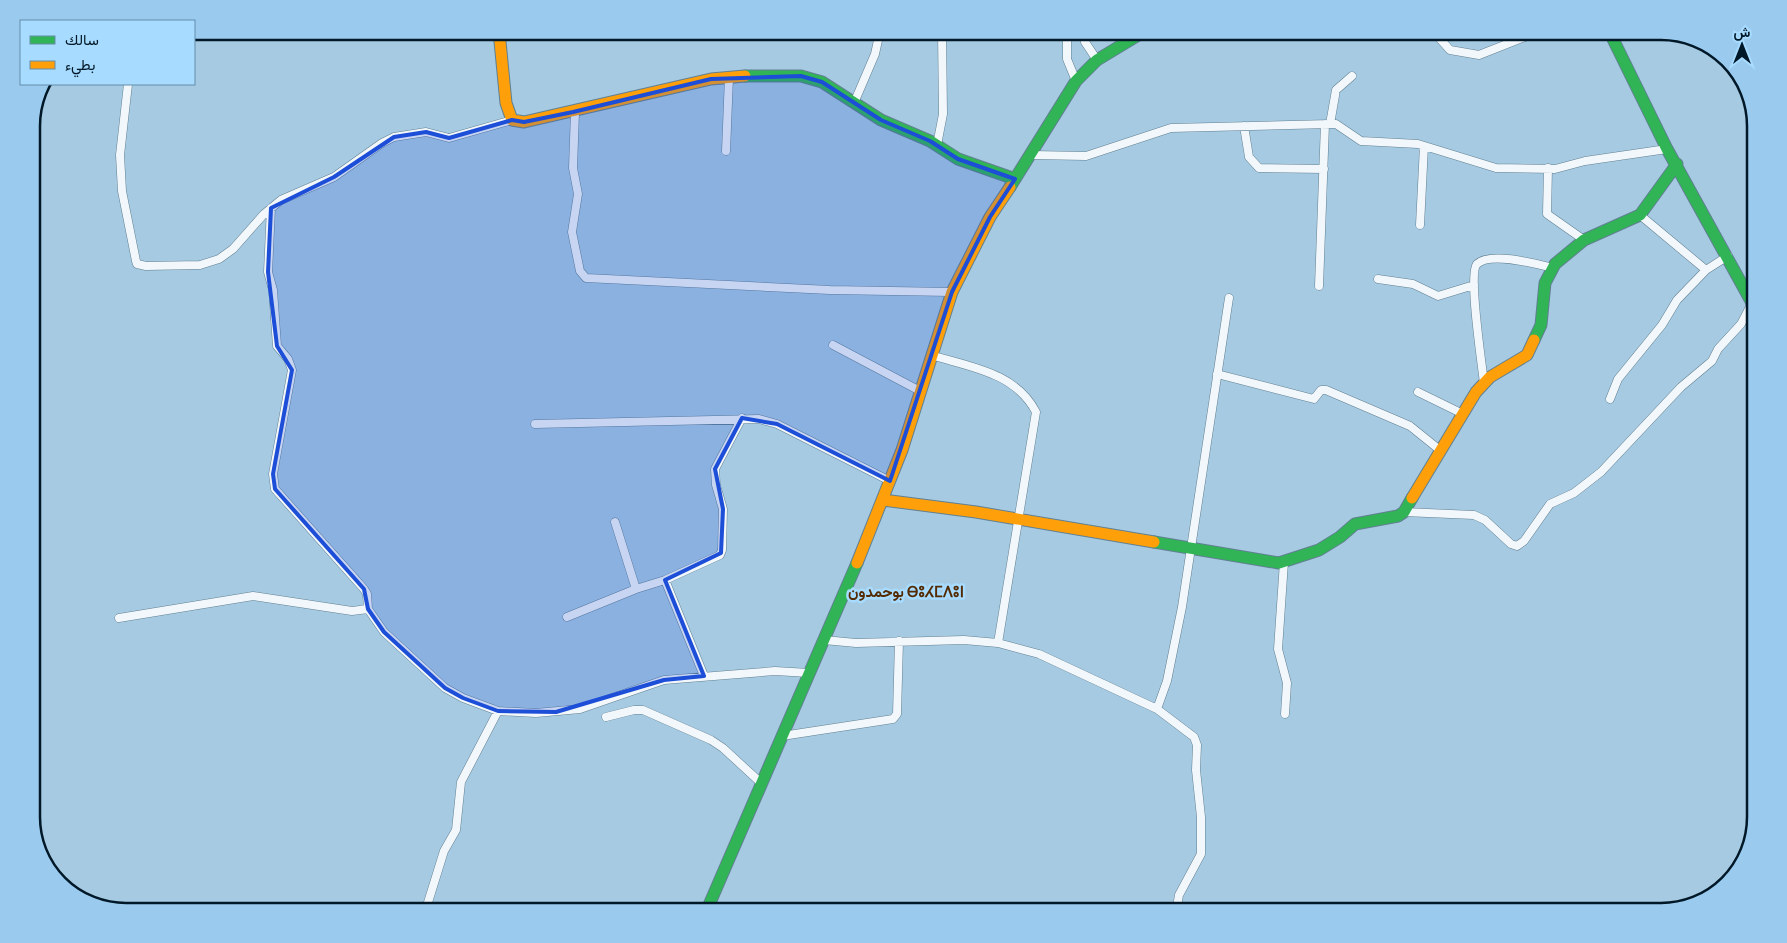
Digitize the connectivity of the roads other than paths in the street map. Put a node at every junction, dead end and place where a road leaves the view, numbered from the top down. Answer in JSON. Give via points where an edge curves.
{"nodes":[{"id":1,"x":500,"y":40,"type":"edge"},
{"id":2,"x":878,"y":40,"type":"edge"},
{"id":3,"x":942,"y":40,"type":"edge"},
{"id":4,"x":1067,"y":40,"type":"edge"},
{"id":5,"x":1085,"y":40,"type":"edge"},
{"id":6,"x":1130,"y":40,"type":"edge"},
{"id":7,"x":1441,"y":40,"type":"edge"},
{"id":8,"x":1517,"y":40,"type":"edge"},
{"id":9,"x":1613,"y":40,"type":"edge"},
{"id":10,"x":1097,"y":60,"type":"junction"},
{"id":11,"x":1352,"y":76,"type":"dead end"},
{"id":12,"x":730,"y":77,"type":"junction"},
{"id":13,"x":1076,"y":82,"type":"junction"},
{"id":14,"x":128,"y":85,"type":"edge"},
{"id":15,"x":854,"y":102,"type":"junction"},
{"id":16,"x":575,"y":112,"type":"junction"},
{"id":17,"x":512,"y":120,"type":"junction"},
{"id":18,"x":1327,"y":124,"type":"junction"},
{"id":19,"x":1244,"y":126,"type":"junction"},
{"id":20,"x":937,"y":145,"type":"junction"},
{"id":21,"x":1424,"y":146,"type":"junction"},
{"id":22,"x":1667,"y":149,"type":"junction"},
{"id":23,"x":726,"y":151,"type":"dead end"},
{"id":24,"x":1032,"y":155,"type":"junction"},
{"id":25,"x":1677,"y":164,"type":"junction"},
{"id":26,"x":1548,"y":168,"type":"junction"},
{"id":27,"x":1324,"y":169,"type":"junction"},
{"id":28,"x":1015,"y":179,"type":"junction"},
{"id":29,"x":271,"y":208,"type":"junction"},
{"id":30,"x":1640,"y":215,"type":"junction"},
{"id":31,"x":1420,"y":225,"type":"dead end"},
{"id":32,"x":1584,"y":240,"type":"junction"},
{"id":33,"x":1728,"y":256,"type":"junction"},
{"id":34,"x":1553,"y":268,"type":"junction"},
{"id":35,"x":1706,"y":270,"type":"junction"},
{"id":36,"x":1378,"y":278,"type":"dead end"},
{"id":37,"x":1319,"y":286,"type":"dead end"},
{"id":38,"x":1474,"y":286,"type":"junction"},
{"id":39,"x":952,"y":292,"type":"junction"},
{"id":40,"x":1747,"y":293,"type":"edge"},
{"id":41,"x":1229,"y":298,"type":"dead end"},
{"id":42,"x":1747,"y":316,"type":"edge"},
{"id":43,"x":833,"y":344,"type":"dead end"},
{"id":44,"x":931,"y":355,"type":"junction"},
{"id":45,"x":1216,"y":374,"type":"junction"},
{"id":46,"x":1484,"y":383,"type":"junction"},
{"id":47,"x":920,"y":391,"type":"junction"},
{"id":48,"x":1418,"y":392,"type":"dead end"},
{"id":49,"x":1610,"y":399,"type":"dead end"},
{"id":50,"x":1463,"y":414,"type":"junction"},
{"id":51,"x":742,"y":418,"type":"junction"},
{"id":52,"x":535,"y":424,"type":"dead end"},
{"id":53,"x":1441,"y":451,"type":"junction"},
{"id":54,"x":890,"y":481,"type":"junction"},
{"id":55,"x":883,"y":500,"type":"junction"},
{"id":56,"x":1404,"y":512,"type":"junction"},
{"id":57,"x":1017,"y":520,"type":"junction"},
{"id":58,"x":615,"y":522,"type":"dead end"},
{"id":59,"x":1192,"y":548,"type":"junction"},
{"id":60,"x":1284,"y":562,"type":"junction"},
{"id":61,"x":665,"y":580,"type":"junction"},
{"id":62,"x":636,"y":589,"type":"junction"},
{"id":63,"x":368,"y":609,"type":"junction"},
{"id":64,"x":567,"y":617,"type":"dead end"},
{"id":65,"x":119,"y":618,"type":"dead end"},
{"id":66,"x":824,"y":640,"type":"junction"},
{"id":67,"x":899,"y":641,"type":"junction"},
{"id":68,"x":998,"y":643,"type":"junction"},
{"id":69,"x":809,"y":673,"type":"junction"},
{"id":70,"x":704,"y":676,"type":"junction"},
{"id":71,"x":1157,"y":709,"type":"junction"},
{"id":72,"x":498,"y":710,"type":"junction"},
{"id":73,"x":1285,"y":714,"type":"dead end"},
{"id":74,"x":606,"y":717,"type":"dead end"},
{"id":75,"x":782,"y":736,"type":"junction"},
{"id":76,"x":760,"y":782,"type":"junction"},
{"id":77,"x":428,"y":903,"type":"edge"},
{"id":78,"x":710,"y":903,"type":"edge"},
{"id":79,"x":1177,"y":903,"type":"edge"}],
"edges":[{"from":1,"to":17,"type":"street","via":[[506,103]]},
{"from":2,"to":15,"type":"street"},
{"from":3,"to":20,"type":"street","via":[[942,114]]},
{"from":4,"to":13,"type":"street","via":[[1067,59]]},
{"from":5,"to":10,"type":"street"},
{"from":6,"to":10,"type":"street"},
{"from":7,"to":8,"type":"street","via":[[1450,50],[1479,55]]},
{"from":9,"to":22,"type":"street"},
{"from":10,"to":13,"type":"street"},
{"from":11,"to":18,"type":"street","via":[[1336,90]]},
{"from":12,"to":15,"type":"street","via":[[792,75],[812,78]]},
{"from":12,"to":16,"type":"street"},
{"from":12,"to":23,"type":"street"},
{"from":13,"to":24,"type":"street"},
{"from":14,"to":29,"type":"street","via":[[120,155],[122,191],[137,264],[210,263],[232,249]]},
{"from":15,"to":20,"type":"street","via":[[882,120]]},
{"from":16,"to":17,"type":"street","via":[[524,122]]},
{"from":16,"to":39,"type":"street","via":[[573,168],[578,194],[572,232],[580,271],[586,278],[820,290]]},
{"from":17,"to":29,"type":"street","via":[[449,138],[426,132],[394,137],[334,177],[280,200]]},
{"from":18,"to":19,"type":"street"},
{"from":18,"to":21,"type":"street","via":[[1336,124],[1361,141]]},
{"from":18,"to":27,"type":"street"},
{"from":19,"to":24,"type":"street","via":[[1171,128],[1086,156]]},
{"from":19,"to":27,"type":"street","via":[[1249,157],[1259,168]]},
{"from":20,"to":28,"type":"street","via":[[971,165]]},
{"from":21,"to":26,"type":"street","via":[[1496,168]]},
{"from":21,"to":31,"type":"street"},
{"from":22,"to":25,"type":"street"},
{"from":22,"to":26,"type":"street","via":[[1564,168]]},
{"from":24,"to":28,"type":"street"},
{"from":25,"to":30,"type":"street"},
{"from":25,"to":33,"type":"street"},
{"from":26,"to":32,"type":"street","via":[[1547,214]]},
{"from":27,"to":37,"type":"street"},
{"from":28,"to":39,"type":"street","via":[[990,217]]},
{"from":29,"to":63,"type":"street","via":[[268,272],[273,290],[277,346],[292,370],[273,474],[274,490],[364,589]]},
{"from":30,"to":32,"type":"street"},
{"from":30,"to":35,"type":"street"},
{"from":32,"to":34,"type":"street"},
{"from":33,"to":35,"type":"street"},
{"from":33,"to":40,"type":"street"},
{"from":34,"to":38,"type":"street","via":[[1519,259],[1484,261],[1473,270]]},
{"from":34,"to":46,"type":"street","via":[[1546,284],[1541,325],[1527,355]]},
{"from":35,"to":49,"type":"street","via":[[1677,300],[1662,325],[1618,379]]},
{"from":36,"to":38,"type":"street","via":[[1413,284],[1438,296]]},
{"from":38,"to":46,"type":"street"},
{"from":39,"to":44,"type":"street"},
{"from":41,"to":45,"type":"street"},
{"from":42,"to":56,"type":"street","via":[[1712,360],[1681,386],[1601,472],[1574,493],[1550,504],[1517,546],[1474,515]]},
{"from":43,"to":47,"type":"street"},
{"from":44,"to":47,"type":"street"},
{"from":44,"to":57,"type":"street","via":[[1002,377],[1031,403],[1036,416]]},
{"from":45,"to":53,"type":"street","via":[[1314,399],[1321,390],[1326,390],[1410,426]]},
{"from":45,"to":59,"type":"street"},
{"from":46,"to":50,"type":"street"},
{"from":47,"to":54,"type":"street"},
{"from":48,"to":50,"type":"street"},
{"from":50,"to":53,"type":"street"},
{"from":51,"to":52,"type":"street"},
{"from":51,"to":54,"type":"street","via":[[778,424]]},
{"from":51,"to":61,"type":"street","via":[[715,469],[723,509],[721,553]]},
{"from":53,"to":56,"type":"street"},
{"from":54,"to":55,"type":"street"},
{"from":55,"to":57,"type":"street"},
{"from":55,"to":66,"type":"street"},
{"from":56,"to":60,"type":"street","via":[[1390,520],[1356,523],[1340,538]]},
{"from":57,"to":59,"type":"street"},
{"from":57,"to":68,"type":"street"},
{"from":58,"to":62,"type":"street"},
{"from":59,"to":60,"type":"street"},
{"from":59,"to":71,"type":"street","via":[[1176,640]]},
{"from":60,"to":73,"type":"street","via":[[1278,648],[1287,683]]},
{"from":61,"to":62,"type":"street"},
{"from":61,"to":70,"type":"street"},
{"from":62,"to":64,"type":"street"},
{"from":63,"to":65,"type":"street","via":[[352,610],[253,596]]},
{"from":63,"to":72,"type":"street","via":[[384,632],[445,688]]},
{"from":66,"to":67,"type":"street","via":[[856,643]]},
{"from":66,"to":69,"type":"street"},
{"from":67,"to":68,"type":"street"},
{"from":67,"to":75,"type":"street","via":[[897,714],[893,719]]},
{"from":68,"to":71,"type":"street","via":[[1039,654]]},
{"from":69,"to":70,"type":"street","via":[[775,671]]},
{"from":69,"to":75,"type":"street"},
{"from":70,"to":72,"type":"street","via":[[664,680],[572,710],[536,713]]},
{"from":71,"to":79,"type":"street","via":[[1194,737],[1197,745],[1201,854],[1178,895]]},
{"from":72,"to":77,"type":"street","via":[[461,782],[456,830],[444,851]]},
{"from":74,"to":76,"type":"street","via":[[642,710],[711,740]]},
{"from":75,"to":76,"type":"street"},
{"from":76,"to":78,"type":"street"}]}
